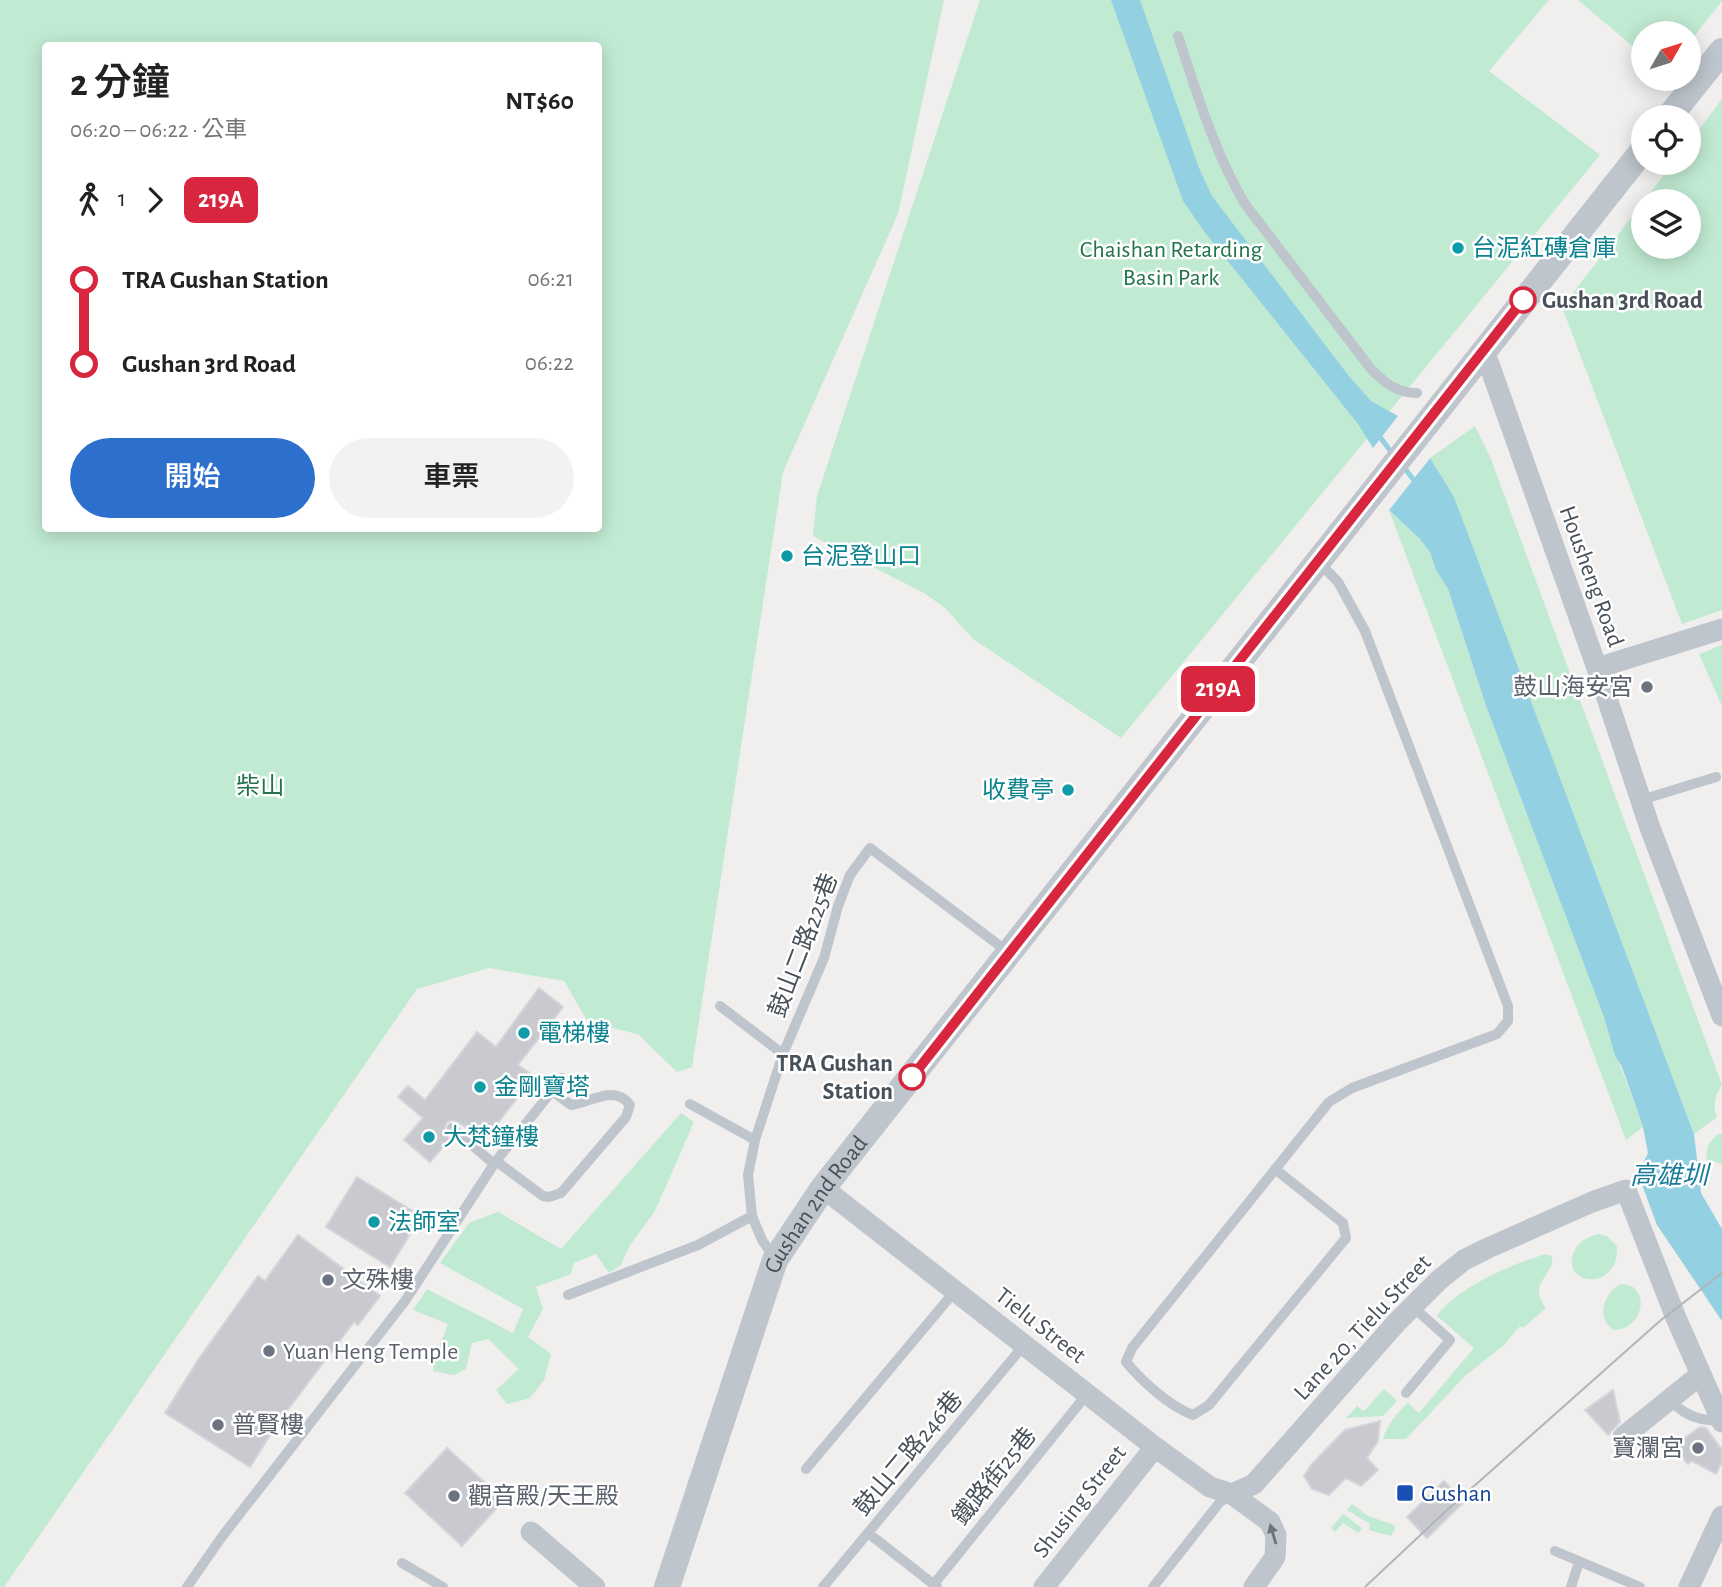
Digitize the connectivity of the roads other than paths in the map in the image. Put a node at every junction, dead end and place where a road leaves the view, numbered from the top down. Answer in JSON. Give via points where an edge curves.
{"nodes":[{"id":1,"x":1178,"y":36,"type":"dead end"},
{"id":2,"x":1722,"y":51,"type":"edge"},
{"id":3,"x":1679,"y":105,"type":"edge"},
{"id":4,"x":1631,"y":165,"type":"edge"},
{"id":5,"x":1484,"y":350,"type":"junction"},
{"id":6,"x":1417,"y":393,"type":"dead end"},
{"id":7,"x":1318,"y":561,"type":"junction"},
{"id":8,"x":1722,"y":629,"type":"edge"},
{"id":9,"x":1597,"y":668,"type":"junction"},
{"id":10,"x":1716,"y":777,"type":"dead end"},
{"id":11,"x":1641,"y":800,"type":"junction"},
{"id":12,"x":1010,"y":954,"type":"junction"},
{"id":13,"x":720,"y":1006,"type":"dead end"},
{"id":14,"x":1722,"y":1016,"type":"edge"},
{"id":15,"x":783,"y":1054,"type":"junction"},
{"id":16,"x":562,"y":1078,"type":"dead end"},
{"id":17,"x":552,"y":1091,"type":"junction"},
{"id":18,"x":690,"y":1104,"type":"dead end"},
{"id":19,"x":452,"y":1128,"type":"dead end"},
{"id":20,"x":755,"y":1140,"type":"junction"},
{"id":21,"x":495,"y":1163,"type":"junction"},
{"id":22,"x":1275,"y":1169,"type":"junction"},
{"id":23,"x":823,"y":1188,"type":"junction"},
{"id":24,"x":752,"y":1216,"type":"junction"},
{"id":25,"x":775,"y":1259,"type":"junction"},
{"id":26,"x":956,"y":1292,"type":"junction"},
{"id":27,"x":568,"y":1295,"type":"dead end"},
{"id":28,"x":1412,"y":1306,"type":"junction"},
{"id":29,"x":1024,"y":1345,"type":"junction"},
{"id":30,"x":1700,"y":1375,"type":"junction"},
{"id":31,"x":1406,"y":1392,"type":"dead end"},
{"id":32,"x":1087,"y":1394,"type":"junction"},
{"id":33,"x":1670,"y":1400,"type":"junction"},
{"id":34,"x":1722,"y":1421,"type":"edge"},
{"id":35,"x":1623,"y":1437,"type":"dead end"},
{"id":36,"x":1155,"y":1447,"type":"junction"},
{"id":37,"x":806,"y":1469,"type":"dead end"},
{"id":38,"x":1232,"y":1494,"type":"junction"},
{"id":39,"x":1722,"y":1516,"type":"edge"},
{"id":40,"x":531,"y":1532,"type":"dead end"},
{"id":41,"x":869,"y":1533,"type":"junction"},
{"id":42,"x":1555,"y":1551,"type":"dead end"},
{"id":43,"x":1579,"y":1562,"type":"junction"},
{"id":44,"x":402,"y":1563,"type":"dead end"},
{"id":45,"x":936,"y":1586,"type":"edge"},
{"id":46,"x":187,"y":1587,"type":"edge"},
{"id":47,"x":443,"y":1587,"type":"edge"},
{"id":48,"x":595,"y":1587,"type":"edge"},
{"id":49,"x":667,"y":1587,"type":"edge"},
{"id":50,"x":823,"y":1587,"type":"edge"},
{"id":51,"x":1044,"y":1587,"type":"edge"},
{"id":52,"x":1153,"y":1587,"type":"edge"},
{"id":53,"x":1254,"y":1587,"type":"edge"},
{"id":54,"x":1571,"y":1587,"type":"edge"},
{"id":55,"x":1640,"y":1587,"type":"edge"},
{"id":56,"x":1689,"y":1587,"type":"edge"}],
"edges":[{"from":1,"to":6,"type":"lane","via":[[1214,142],[1245,204],[1371,369],[1394,388]]},
{"from":2,"to":3,"type":"street"},
{"from":4,"to":5,"type":"street"},
{"from":5,"to":7,"type":"street","name":"Gushan 2nd Road"},
{"from":5,"to":9,"type":"street","name":"Housheng Road"},
{"from":7,"to":12,"type":"street","name":"Gushan 2nd Road"},
{"from":7,"to":22,"type":"lane","via":[[1338,582],[1365,631],[1508,1006],[1508,1021],[1497,1034],[1352,1088],[1329,1102]]},
{"from":8,"to":9,"type":"street"},
{"from":9,"to":11,"type":"street","name":"Housheng Road"},
{"from":10,"to":11,"type":"lane"},
{"from":11,"to":14,"type":"street","name":"Housheng Road"},
{"from":12,"to":15,"type":"lane","name":"鼓山二路225巷","via":[[870,848],[850,875],[824,958]]},
{"from":12,"to":23,"type":"street","name":"Gushan 2nd Road"},
{"from":13,"to":15,"type":"lane"},
{"from":15,"to":20,"type":"lane","name":"鼓山二路225巷"},
{"from":16,"to":17,"type":"lane"},
{"from":17,"to":21,"type":"lane"},
{"from":17,"to":21,"type":"lane","via":[[574,1105],[617,1095],[628,1101],[629,1108],[567,1188],[554,1196],[543,1196]]},
{"from":18,"to":20,"type":"lane"},
{"from":19,"to":21,"type":"lane"},
{"from":20,"to":24,"type":"lane","name":"鼓山二路225巷","via":[[748,1175]]},
{"from":21,"to":46,"type":"lane","via":[[405,1301]]},
{"from":22,"to":22,"type":"lane","via":[[1132,1348],[1126,1362],[1182,1411],[1193,1415],[1209,1405],[1346,1238],[1343,1223]]},
{"from":23,"to":25,"type":"street","name":"Gushan 2nd Road"},
{"from":23,"to":26,"type":"street","name":"Tielu Street"},
{"from":24,"to":25,"type":"lane","name":"鼓山二路225巷"},
{"from":24,"to":27,"type":"lane","via":[[698,1245]]},
{"from":25,"to":49,"type":"street","name":"Gushan 2nd Road"},
{"from":26,"to":29,"type":"street","name":"Tielu Street"},
{"from":26,"to":37,"type":"lane"},
{"from":28,"to":30,"type":"street","name":"Lane 20, Tielu Street","via":[[1464,1260],[1626,1189]]},
{"from":28,"to":31,"type":"lane","via":[[1450,1340]]},
{"from":28,"to":38,"type":"street","name":"Lane 20, Tielu Street","via":[[1254,1484]]},
{"from":29,"to":32,"type":"street","name":"Tielu Street"},
{"from":29,"to":41,"type":"lane","name":"鼓山二路246巷"},
{"from":30,"to":33,"type":"street"},
{"from":30,"to":34,"type":"street"},
{"from":32,"to":36,"type":"street","name":"Tielu Street"},
{"from":32,"to":45,"type":"lane","name":"鐵路街25巷"},
{"from":33,"to":34,"type":"lane","via":[[1689,1415]]},
{"from":33,"to":35,"type":"street"},
{"from":36,"to":38,"type":"street","name":"Tielu Street","via":[[1210,1487]]},
{"from":36,"to":51,"type":"street","name":"Shusing Street"},
{"from":38,"to":52,"type":"lane","via":[[1220,1502]]},
{"from":53,"to":38,"type":"street","name":"Tielu Street","one_way":true,"via":[[1275,1557],[1276,1535],[1270,1522]]},
{"from":39,"to":56,"type":"street"},
{"from":40,"to":48,"type":"street"},
{"from":41,"to":45,"type":"lane"},
{"from":41,"to":50,"type":"lane","name":"鼓山二路246巷"},
{"from":42,"to":43,"type":"lane"},
{"from":43,"to":54,"type":"lane"},
{"from":43,"to":55,"type":"lane"},
{"from":44,"to":47,"type":"lane"}]}
